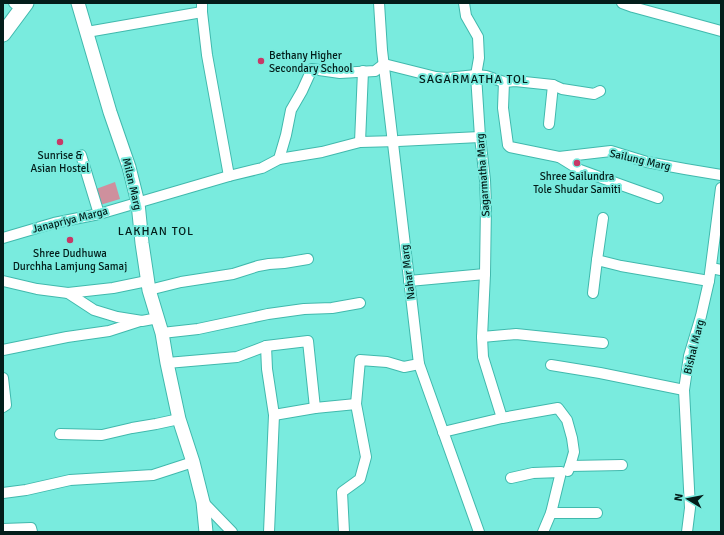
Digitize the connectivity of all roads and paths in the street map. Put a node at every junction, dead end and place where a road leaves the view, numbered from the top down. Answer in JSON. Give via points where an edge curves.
{"nodes":[{"id":1,"x":78,"y":3,"type":"edge"},
{"id":2,"x":378,"y":3,"type":"edge"},
{"id":3,"x":464,"y":3,"type":"edge"},
{"id":4,"x":622,"y":3,"type":"edge"},
{"id":5,"x":21,"y":5,"type":"edge"},
{"id":6,"x":202,"y":8,"type":"edge"},
{"id":7,"x":721,"y":31,"type":"edge"},
{"id":8,"x":87,"y":32,"type":"junction"},
{"id":9,"x":3,"y":34,"type":"edge"},
{"id":10,"x":387,"y":65,"type":"junction"},
{"id":11,"x":363,"y":71,"type":"junction"},
{"id":12,"x":476,"y":75,"type":"junction"},
{"id":13,"x":504,"y":82,"type":"junction"},
{"id":14,"x":553,"y":85,"type":"junction"},
{"id":15,"x":600,"y":91,"type":"dead end"},
{"id":16,"x":549,"y":124,"type":"dead end"},
{"id":17,"x":480,"y":137,"type":"junction"},
{"id":18,"x":395,"y":141,"type":"junction"},
{"id":19,"x":360,"y":142,"type":"junction"},
{"id":20,"x":81,"y":155,"type":"dead end"},
{"id":21,"x":560,"y":157,"type":"junction"},
{"id":22,"x":279,"y":159,"type":"junction"},
{"id":23,"x":721,"y":175,"type":"edge"},
{"id":24,"x":229,"y":176,"type":"junction"},
{"id":25,"x":721,"y":188,"type":"edge"},
{"id":26,"x":658,"y":198,"type":"dead end"},
{"id":27,"x":138,"y":203,"type":"junction"},
{"id":28,"x":99,"y":214,"type":"junction"},
{"id":29,"x":603,"y":218,"type":"dead end"},
{"id":30,"x":3,"y":238,"type":"edge"},
{"id":31,"x":308,"y":259,"type":"dead end"},
{"id":32,"x":597,"y":260,"type":"junction"},
{"id":33,"x":710,"y":268,"type":"junction"},
{"id":34,"x":721,"y":270,"type":"edge"},
{"id":35,"x":485,"y":274,"type":"junction"},
{"id":36,"x":3,"y":280,"type":"edge"},
{"id":37,"x":409,"y":281,"type":"junction"},
{"id":38,"x":709,"y":281,"type":"junction"},
{"id":39,"x":148,"y":285,"type":"junction"},
{"id":40,"x":68,"y":292,"type":"junction"},
{"id":41,"x":593,"y":293,"type":"dead end"},
{"id":42,"x":360,"y":303,"type":"dead end"},
{"id":43,"x":158,"y":318,"type":"junction"},
{"id":44,"x":142,"y":321,"type":"junction"},
{"id":45,"x":162,"y":333,"type":"junction"},
{"id":46,"x":482,"y":337,"type":"junction"},
{"id":47,"x":603,"y":343,"type":"dead end"},
{"id":48,"x":266,"y":346,"type":"junction"},
{"id":49,"x":3,"y":350,"type":"edge"},
{"id":50,"x":167,"y":363,"type":"junction"},
{"id":51,"x":419,"y":364,"type":"junction"},
{"id":52,"x":551,"y":365,"type":"dead end"},
{"id":53,"x":3,"y":378,"type":"edge"},
{"id":54,"x":684,"y":390,"type":"junction"},
{"id":55,"x":356,"y":404,"type":"junction"},
{"id":56,"x":3,"y":407,"type":"edge"},
{"id":57,"x":315,"y":408,"type":"junction"},
{"id":58,"x":274,"y":415,"type":"junction"},
{"id":59,"x":502,"y":418,"type":"junction"},
{"id":60,"x":179,"y":419,"type":"junction"},
{"id":61,"x":443,"y":432,"type":"junction"},
{"id":62,"x":60,"y":434,"type":"dead end"},
{"id":63,"x":193,"y":462,"type":"junction"},
{"id":64,"x":622,"y":465,"type":"dead end"},
{"id":65,"x":570,"y":466,"type":"junction"},
{"id":66,"x":561,"y":472,"type":"junction"},
{"id":67,"x":511,"y":478,"type":"dead end"},
{"id":68,"x":3,"y":493,"type":"edge"},
{"id":69,"x":202,"y":502,"type":"junction"},
{"id":70,"x":551,"y":513,"type":"junction"},
{"id":71,"x":597,"y":513,"type":"dead end"},
{"id":72,"x":3,"y":528,"type":"edge"},
{"id":73,"x":32,"y":532,"type":"edge"},
{"id":74,"x":206,"y":532,"type":"edge"},
{"id":75,"x":232,"y":532,"type":"edge"},
{"id":76,"x":269,"y":532,"type":"edge"},
{"id":77,"x":344,"y":532,"type":"edge"},
{"id":78,"x":479,"y":532,"type":"edge"},
{"id":79,"x":543,"y":532,"type":"edge"},
{"id":80,"x":687,"y":532,"type":"edge"}],
"edges":[{"from":1,"to":8,"type":"main road","name":"Milan Marg"},
{"from":2,"to":10,"type":"street","name":"Nahar Marg"},
{"from":3,"to":12,"type":"street","name":"Sagarmatha Marg","via":[[466,16],[478,37],[479,58]]},
{"from":4,"to":7,"type":"street"},
{"from":5,"to":9,"type":"highway"},
{"from":6,"to":8,"type":"street"},
{"from":6,"to":24,"type":"street","via":[[208,62]]},
{"from":8,"to":27,"type":"main road","name":"Milan Marg"},
{"from":10,"to":11,"type":"street","via":[[375,71]]},
{"from":10,"to":12,"type":"street","via":[[441,78]]},
{"from":10,"to":18,"type":"street","name":"Nahar Marg"},
{"from":11,"to":19,"type":"street"},
{"from":11,"to":22,"type":"street","via":[[340,73],[312,69],[291,110]]},
{"from":12,"to":13,"type":"street"},
{"from":12,"to":17,"type":"street","name":"Sagarmatha Marg"},
{"from":13,"to":14,"type":"street"},
{"from":13,"to":21,"type":"street","name":"Sailung Marg","via":[[503,108],[508,146]]},
{"from":14,"to":15,"type":"street","via":[[594,94]]},
{"from":14,"to":16,"type":"street"},
{"from":17,"to":18,"type":"street","name":"Janapriya Marga"},
{"from":17,"to":35,"type":"street","name":"Sagarmatha Marg","via":[[486,205]]},
{"from":18,"to":19,"type":"street","name":"Janapriya Marga"},
{"from":18,"to":37,"type":"street","name":"Nahar Marg"},
{"from":19,"to":22,"type":"street","name":"Janapriya Marga"},
{"from":20,"to":28,"type":"street"},
{"from":21,"to":23,"type":"street","name":"Sailung Marg","via":[[611,151],[647,162]]},
{"from":21,"to":26,"type":"street","via":[[580,170]]},
{"from":22,"to":24,"type":"street","name":"Janapriya Marga","via":[[262,168]]},
{"from":24,"to":27,"type":"street","name":"Janapriya Marga"},
{"from":25,"to":33,"type":"street","name":"Bishal Marg"},
{"from":27,"to":28,"type":"street","name":"Janapriya Marga"},
{"from":27,"to":39,"type":"main road","name":"Milan Marg"},
{"from":28,"to":30,"type":"street","name":"Janapriya Marga","via":[[54,223]]},
{"from":29,"to":32,"type":"street"},
{"from":31,"to":39,"type":"street","via":[[258,266],[232,274]]},
{"from":32,"to":38,"type":"street"},
{"from":32,"to":41,"type":"street"},
{"from":33,"to":34,"type":"street"},
{"from":33,"to":38,"type":"street","name":"Bishal Marg"},
{"from":35,"to":37,"type":"street"},
{"from":35,"to":46,"type":"street","name":"Sagarmatha Marg"},
{"from":36,"to":40,"type":"street","via":[[37,289]]},
{"from":37,"to":51,"type":"street","name":"Nahar Marg"},
{"from":38,"to":54,"type":"street","name":"Bishal Marg","via":[[689,356]]},
{"from":39,"to":40,"type":"street"},
{"from":39,"to":43,"type":"main road","name":"Milan Marg"},
{"from":40,"to":44,"type":"street","via":[[94,310]]},
{"from":42,"to":45,"type":"street","via":[[268,314],[198,329]]},
{"from":43,"to":44,"type":"street"},
{"from":43,"to":45,"type":"main road","name":"Milan Marg"},
{"from":44,"to":49,"type":"street","via":[[109,331]]},
{"from":45,"to":50,"type":"main road","name":"Milan Marg"},
{"from":46,"to":47,"type":"street","via":[[516,334]]},
{"from":46,"to":59,"type":"street","name":"Sagarmatha Marg","via":[[483,357]]},
{"from":48,"to":50,"type":"street","via":[[237,357]]},
{"from":48,"to":57,"type":"street","via":[[308,341]]},
{"from":48,"to":58,"type":"street"},
{"from":50,"to":60,"type":"main road","name":"Milan Marg"},
{"from":51,"to":55,"type":"street","via":[[404,367],[387,362],[360,360]]},
{"from":51,"to":61,"type":"street","name":"Nahar Marg"},
{"from":52,"to":54,"type":"street"},
{"from":53,"to":56,"type":"street","via":[[6,405]]},
{"from":54,"to":80,"type":"street","name":"Bishal Marg","via":[[690,508]]},
{"from":55,"to":57,"type":"street"},
{"from":55,"to":77,"type":"street","via":[[366,456],[360,479],[342,492]]},
{"from":57,"to":58,"type":"street"},
{"from":58,"to":76,"type":"street"},
{"from":59,"to":61,"type":"street"},
{"from":59,"to":65,"type":"street","via":[[558,408],[567,420],[572,438],[574,452]]},
{"from":60,"to":62,"type":"street","via":[[102,435]]},
{"from":60,"to":63,"type":"main road","name":"Milan Marg"},
{"from":61,"to":78,"type":"street","name":"Nahar Marg"},
{"from":63,"to":68,"type":"street","via":[[153,475],[70,480]]},
{"from":63,"to":69,"type":"main road","name":"Milan Marg"},
{"from":64,"to":65,"type":"street"},
{"from":65,"to":66,"type":"street","via":[[568,472]]},
{"from":66,"to":67,"type":"street","via":[[533,473]]},
{"from":66,"to":70,"type":"street"},
{"from":69,"to":74,"type":"main road","name":"Milan Marg"},
{"from":69,"to":75,"type":"street"},
{"from":70,"to":71,"type":"street"},
{"from":70,"to":79,"type":"street"},
{"from":72,"to":73,"type":"street","via":[[31,528]]}]}
